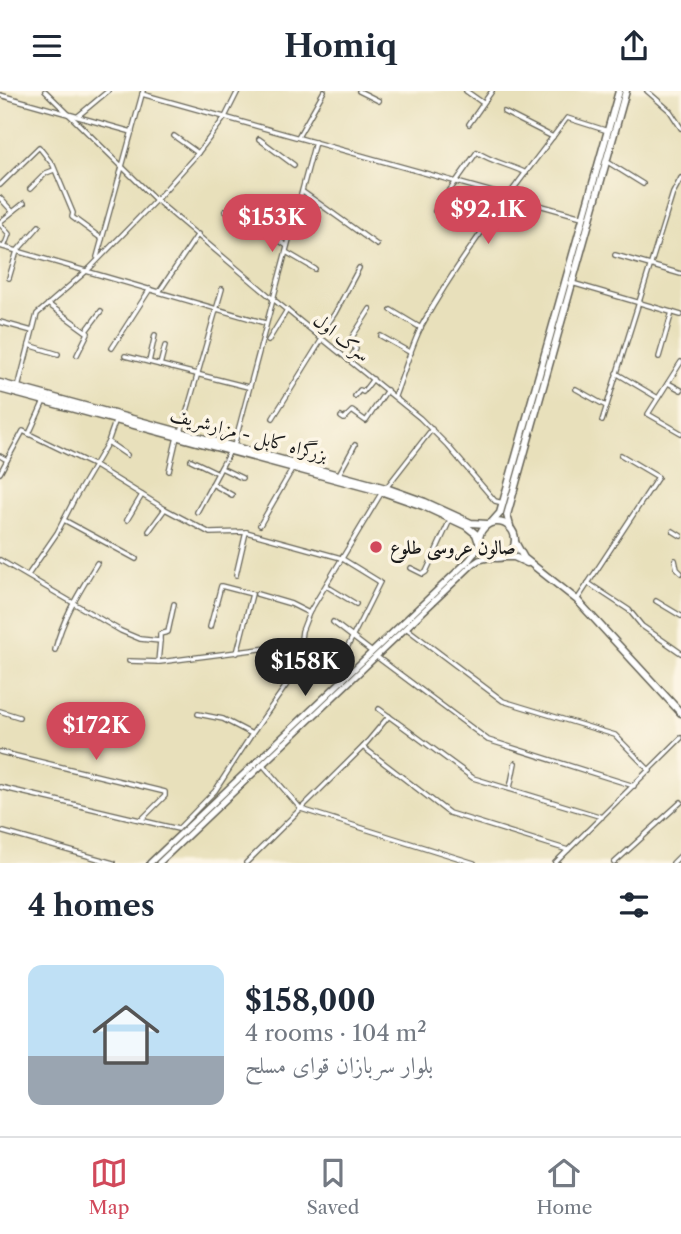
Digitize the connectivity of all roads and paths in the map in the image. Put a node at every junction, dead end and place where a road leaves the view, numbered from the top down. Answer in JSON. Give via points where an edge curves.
{"nodes":[{"id":1,"x":46,"y":91,"type":"edge"},
{"id":2,"x":108,"y":91,"type":"edge"},
{"id":3,"x":238,"y":91,"type":"edge"},
{"id":4,"x":324,"y":91,"type":"edge"},
{"id":5,"x":359,"y":91,"type":"edge"},
{"id":6,"x":466,"y":91,"type":"edge"},
{"id":7,"x":492,"y":91,"type":"edge"},
{"id":8,"x":619,"y":91,"type":"edge"},
{"id":9,"x":626,"y":91,"type":"edge"},
{"id":10,"x":647,"y":91,"type":"edge"},
{"id":11,"x":143,"y":93,"type":"edge"},
{"id":12,"x":0,"y":95,"type":"edge"},
{"id":13,"x":379,"y":101,"type":"dead end"},
{"id":14,"x":483,"y":103,"type":"junction"},
{"id":15,"x":504,"y":112,"type":"dead end"},
{"id":16,"x":69,"y":114,"type":"junction"},
{"id":17,"x":78,"y":116,"type":"junction"},
{"id":18,"x":225,"y":117,"type":"junction"},
{"id":19,"x":469,"y":124,"type":"dead end"},
{"id":20,"x":681,"y":128,"type":"edge"},
{"id":21,"x":608,"y":131,"type":"junction"},
{"id":22,"x":132,"y":132,"type":"junction"},
{"id":23,"x":174,"y":136,"type":"dead end"},
{"id":24,"x":298,"y":137,"type":"junction"},
{"id":25,"x":553,"y":137,"type":"junction"},
{"id":26,"x":259,"y":139,"type":"dead end"},
{"id":27,"x":315,"y":142,"type":"junction"},
{"id":28,"x":198,"y":153,"type":"junction"},
{"id":29,"x":606,"y":161,"type":"junction"},
{"id":30,"x":293,"y":165,"type":"dead end"},
{"id":31,"x":122,"y":166,"type":"junction"},
{"id":32,"x":54,"y":170,"type":"junction"},
{"id":33,"x":526,"y":173,"type":"junction"},
{"id":34,"x":681,"y":178,"type":"edge"},
{"id":35,"x":457,"y":181,"type":"junction"},
{"id":36,"x":643,"y":184,"type":"dead end"},
{"id":37,"x":0,"y":185,"type":"edge"},
{"id":38,"x":30,"y":188,"type":"dead end"},
{"id":39,"x":303,"y":192,"type":"junction"},
{"id":40,"x":508,"y":195,"type":"junction"},
{"id":41,"x":0,"y":198,"type":"edge"},
{"id":42,"x":156,"y":200,"type":"junction"},
{"id":43,"x":24,"y":203,"type":"dead end"},
{"id":44,"x":12,"y":211,"type":"junction"},
{"id":45,"x":225,"y":211,"type":"dead end"},
{"id":46,"x":435,"y":211,"type":"dead end"},
{"id":47,"x":587,"y":219,"type":"junction"},
{"id":48,"x":0,"y":223,"type":"edge"},
{"id":49,"x":40,"y":226,"type":"dead end"},
{"id":50,"x":198,"y":234,"type":"junction"},
{"id":51,"x":102,"y":239,"type":"junction"},
{"id":52,"x":377,"y":245,"type":"dead end"},
{"id":53,"x":287,"y":246,"type":"junction"},
{"id":54,"x":2,"y":247,"type":"edge"},
{"id":55,"x":17,"y":251,"type":"junction"},
{"id":56,"x":285,"y":252,"type":"junction"},
{"id":57,"x":615,"y":255,"type":"dead end"},
{"id":58,"x":96,"y":260,"type":"junction"},
{"id":59,"x":651,"y":265,"type":"junction"},
{"id":60,"x":359,"y":268,"type":"dead end"},
{"id":61,"x":315,"y":269,"type":"dead end"},
{"id":62,"x":86,"y":271,"type":"junction"},
{"id":63,"x":681,"y":274,"type":"edge"},
{"id":64,"x":9,"y":278,"type":"dead end"},
{"id":65,"x":572,"y":283,"type":"junction"},
{"id":66,"x":149,"y":289,"type":"junction"},
{"id":67,"x":222,"y":289,"type":"dead end"},
{"id":68,"x":159,"y":292,"type":"junction"},
{"id":69,"x":273,"y":299,"type":"junction"},
{"id":70,"x":638,"y":301,"type":"junction"},
{"id":71,"x":48,"y":304,"type":"junction"},
{"id":72,"x":217,"y":308,"type":"junction"},
{"id":73,"x":370,"y":309,"type":"dead end"},
{"id":74,"x":287,"y":310,"type":"junction"},
{"id":75,"x":391,"y":310,"type":"dead end"},
{"id":76,"x":101,"y":311,"type":"dead end"},
{"id":77,"x":672,"y":312,"type":"junction"},
{"id":78,"x":681,"y":315,"type":"edge"},
{"id":79,"x":0,"y":322,"type":"edge"},
{"id":80,"x":265,"y":323,"type":"junction"},
{"id":81,"x":421,"y":328,"type":"junction"},
{"id":82,"x":32,"y":331,"type":"junction"},
{"id":83,"x":86,"y":331,"type":"junction"},
{"id":84,"x":155,"y":335,"type":"dead end"},
{"id":85,"x":381,"y":335,"type":"dead end"},
{"id":86,"x":320,"y":338,"type":"junction"},
{"id":87,"x":268,"y":341,"type":"dead end"},
{"id":88,"x":29,"y":345,"type":"junction"},
{"id":89,"x":165,"y":346,"type":"dead end"},
{"id":90,"x":112,"y":348,"type":"dead end"},
{"id":91,"x":411,"y":353,"type":"junction"},
{"id":92,"x":58,"y":354,"type":"dead end"},
{"id":93,"x":77,"y":355,"type":"dead end"},
{"id":94,"x":125,"y":356,"type":"dead end"},
{"id":95,"x":659,"y":357,"type":"dead end"},
{"id":96,"x":349,"y":361,"type":"junction"},
{"id":97,"x":149,"y":362,"type":"junction"},
{"id":98,"x":681,"y":362,"type":"edge"},
{"id":99,"x":160,"y":365,"type":"junction"},
{"id":100,"x":616,"y":373,"type":"junction"},
{"id":101,"x":198,"y":375,"type":"junction"},
{"id":102,"x":373,"y":379,"type":"junction"},
{"id":103,"x":0,"y":383,"type":"edge"},
{"id":104,"x":667,"y":383,"type":"junction"},
{"id":105,"x":248,"y":387,"type":"junction"},
{"id":106,"x":18,"y":388,"type":"junction"},
{"id":107,"x":0,"y":389,"type":"edge"},
{"id":108,"x":576,"y":389,"type":"dead end"},
{"id":109,"x":387,"y":390,"type":"junction"},
{"id":110,"x":681,"y":390,"type":"edge"},
{"id":111,"x":355,"y":396,"type":"dead end"},
{"id":112,"x":395,"y":396,"type":"junction"},
{"id":113,"x":658,"y":398,"type":"junction"},
{"id":114,"x":44,"y":401,"type":"junction"},
{"id":115,"x":606,"y":406,"type":"junction"},
{"id":116,"x":116,"y":417,"type":"junction"},
{"id":117,"x":341,"y":417,"type":"dead end"},
{"id":118,"x":273,"y":418,"type":"dead end"},
{"id":119,"x":602,"y":421,"type":"dead end"},
{"id":120,"x":432,"y":429,"type":"junction"},
{"id":121,"x":681,"y":433,"type":"edge"},
{"id":122,"x":29,"y":434,"type":"junction"},
{"id":123,"x":179,"y":435,"type":"junction"},
{"id":124,"x":108,"y":442,"type":"junction"},
{"id":125,"x":355,"y":445,"type":"dead end"},
{"id":126,"x":232,"y":449,"type":"junction"},
{"id":127,"x":127,"y":455,"type":"dead end"},
{"id":128,"x":621,"y":455,"type":"dead end"},
{"id":129,"x":0,"y":456,"type":"edge"},
{"id":130,"x":8,"y":460,"type":"junction"},
{"id":131,"x":191,"y":460,"type":"dead end"},
{"id":132,"x":95,"y":466,"type":"junction"},
{"id":133,"x":221,"y":468,"type":"junction"},
{"id":134,"x":293,"y":468,"type":"junction"},
{"id":135,"x":169,"y":471,"type":"dead end"},
{"id":136,"x":0,"y":473,"type":"edge"},
{"id":137,"x":218,"y":473,"type":"junction"},
{"id":138,"x":339,"y":474,"type":"junction"},
{"id":139,"x":242,"y":478,"type":"dead end"},
{"id":140,"x":212,"y":484,"type":"junction"},
{"id":141,"x":384,"y":490,"type":"junction"},
{"id":142,"x":142,"y":495,"type":"junction"},
{"id":143,"x":232,"y":495,"type":"dead end"},
{"id":144,"x":503,"y":503,"type":"junction"},
{"id":145,"x":165,"y":509,"type":"junction"},
{"id":146,"x":197,"y":512,"type":"dead end"},
{"id":147,"x":450,"y":517,"type":"junction"},
{"id":148,"x":64,"y":520,"type":"junction"},
{"id":149,"x":127,"y":520,"type":"dead end"},
{"id":150,"x":489,"y":523,"type":"junction"},
{"id":151,"x":260,"y":525,"type":"dead end"},
{"id":152,"x":510,"y":526,"type":"junction"},
{"id":153,"x":149,"y":531,"type":"dead end"},
{"id":154,"x":673,"y":531,"type":"dead end"},
{"id":155,"x":246,"y":532,"type":"junction"},
{"id":156,"x":681,"y":536,"type":"edge"},
{"id":157,"x":479,"y":542,"type":"junction"},
{"id":158,"x":515,"y":542,"type":"junction"},
{"id":159,"x":492,"y":557,"type":"junction"},
{"id":160,"x":503,"y":557,"type":"junction"},
{"id":161,"x":341,"y":558,"type":"junction"},
{"id":162,"x":136,"y":559,"type":"dead end"},
{"id":163,"x":0,"y":560,"type":"edge"},
{"id":164,"x":675,"y":560,"type":"dead end"},
{"id":165,"x":97,"y":563,"type":"dead end"},
{"id":166,"x":532,"y":565,"type":"junction"},
{"id":167,"x":411,"y":568,"type":"dead end"},
{"id":168,"x":681,"y":573,"type":"edge"},
{"id":169,"x":28,"y":575,"type":"junction"},
{"id":170,"x":236,"y":575,"type":"dead end"},
{"id":171,"x":588,"y":583,"type":"junction"},
{"id":172,"x":327,"y":586,"type":"junction"},
{"id":173,"x":257,"y":594,"type":"dead end"},
{"id":174,"x":577,"y":600,"type":"junction"},
{"id":175,"x":656,"y":601,"type":"dead end"},
{"id":176,"x":73,"y":603,"type":"junction"},
{"id":177,"x":174,"y":604,"type":"dead end"},
{"id":178,"x":356,"y":604,"type":"dead end"},
{"id":179,"x":309,"y":614,"type":"junction"},
{"id":180,"x":681,"y":616,"type":"edge"},
{"id":181,"x":333,"y":622,"type":"dead end"},
{"id":182,"x":210,"y":627,"type":"dead end"},
{"id":183,"x":406,"y":628,"type":"junction"},
{"id":184,"x":352,"y":638,"type":"junction"},
{"id":185,"x":160,"y":641,"type":"junction"},
{"id":186,"x":55,"y":650,"type":"dead end"},
{"id":187,"x":301,"y":650,"type":"junction"},
{"id":188,"x":237,"y":653,"type":"junction"},
{"id":189,"x":681,"y":653,"type":"edge"},
{"id":190,"x":374,"y":654,"type":"junction"},
{"id":191,"x":129,"y":661,"type":"dead end"},
{"id":192,"x":158,"y":662,"type":"junction"},
{"id":193,"x":379,"y":709,"type":"dead end"},
{"id":194,"x":0,"y":711,"type":"edge"},
{"id":195,"x":681,"y":713,"type":"edge"},
{"id":196,"x":198,"y":714,"type":"dead end"},
{"id":197,"x":389,"y":716,"type":"junction"},
{"id":198,"x":19,"y":717,"type":"dead end"},
{"id":199,"x":252,"y":734,"type":"junction"},
{"id":200,"x":681,"y":739,"type":"edge"},
{"id":201,"x":363,"y":747,"type":"junction"},
{"id":202,"x":0,"y":752,"type":"edge"},
{"id":203,"x":515,"y":763,"type":"dead end"},
{"id":204,"x":262,"y":765,"type":"junction"},
{"id":205,"x":650,"y":771,"type":"junction"},
{"id":206,"x":634,"y":786,"type":"junction"},
{"id":207,"x":0,"y":787,"type":"edge"},
{"id":208,"x":510,"y":789,"type":"junction"},
{"id":209,"x":681,"y":802,"type":"edge"},
{"id":210,"x":301,"y":809,"type":"junction"},
{"id":211,"x":602,"y":817,"type":"junction"},
{"id":212,"x":141,"y":820,"type":"junction"},
{"id":213,"x":0,"y":831,"type":"edge"},
{"id":214,"x":568,"y":850,"type":"junction"},
{"id":215,"x":681,"y":855,"type":"edge"},
{"id":216,"x":113,"y":863,"type":"edge"},
{"id":217,"x":150,"y":863,"type":"edge"},
{"id":218,"x":159,"y":863,"type":"edge"},
{"id":219,"x":246,"y":863,"type":"edge"},
{"id":220,"x":474,"y":863,"type":"edge"},
{"id":221,"x":555,"y":863,"type":"edge"},
{"id":222,"x":614,"y":863,"type":"edge"},
{"id":223,"x":673,"y":863,"type":"edge"}],
"edges":[{"from":1,"to":16,"type":"street","name":"سرک اول"},
{"from":2,"to":17,"type":"street"},
{"from":3,"to":18,"type":"street"},
{"from":4,"to":24,"type":"street"},
{"from":5,"to":13,"type":"street"},
{"from":6,"to":14,"type":"street"},
{"from":7,"to":14,"type":"street"},
{"from":8,"to":21,"type":"highway"},
{"from":9,"to":29,"type":"highway"},
{"from":10,"to":20,"type":"street"},
{"from":11,"to":18,"type":"street"},
{"from":11,"to":22,"type":"street"},
{"from":12,"to":16,"type":"street"},
{"from":14,"to":19,"type":"street"},
{"from":15,"to":25,"type":"street"},
{"from":16,"to":17,"type":"street"},
{"from":16,"to":31,"type":"street","name":"سرک اول"},
{"from":17,"to":22,"type":"street"},
{"from":18,"to":24,"type":"street"},
{"from":18,"to":28,"type":"street"},
{"from":21,"to":25,"type":"street","via":[[567,118]]},
{"from":21,"to":47,"type":"highway"},
{"from":22,"to":31,"type":"street"},
{"from":23,"to":28,"type":"street"},
{"from":24,"to":27,"type":"street"},
{"from":25,"to":33,"type":"street"},
{"from":26,"to":30,"type":"street"},
{"from":27,"to":35,"type":"street"},
{"from":27,"to":39,"type":"street"},
{"from":28,"to":42,"type":"street"},
{"from":29,"to":36,"type":"street"},
{"from":29,"to":47,"type":"highway"},
{"from":31,"to":42,"type":"street","name":"سرک اول"},
{"from":31,"to":51,"type":"street"},
{"from":32,"to":37,"type":"street","via":[[39,147]]},
{"from":32,"to":38,"type":"street"},
{"from":32,"to":51,"type":"street","via":[[72,217]]},
{"from":33,"to":35,"type":"street","via":[[477,152]]},
{"from":33,"to":40,"type":"street"},
{"from":34,"to":59,"type":"street"},
{"from":35,"to":40,"type":"street"},
{"from":35,"to":46,"type":"street"},
{"from":39,"to":52,"type":"street"},
{"from":39,"to":53,"type":"street"},
{"from":40,"to":47,"type":"street"},
{"from":40,"to":81,"type":"street"},
{"from":41,"to":44,"type":"street"},
{"from":42,"to":50,"type":"street","name":"سرک اول"},
{"from":42,"to":58,"type":"street"},
{"from":43,"to":44,"type":"street"},
{"from":44,"to":48,"type":"street"},
{"from":45,"to":53,"type":"street"},
{"from":47,"to":65,"type":"highway"},
{"from":47,"to":144,"type":"highway"},
{"from":48,"to":54,"type":"street","via":[[9,234]]},
{"from":49,"to":55,"type":"street"},
{"from":50,"to":68,"type":"street"},
{"from":50,"to":69,"type":"street","name":"سرک اول"},
{"from":51,"to":58,"type":"street"},
{"from":53,"to":56,"type":"street"},
{"from":54,"to":55,"type":"street"},
{"from":55,"to":62,"type":"street"},
{"from":55,"to":64,"type":"street"},
{"from":56,"to":61,"type":"street"},
{"from":56,"to":69,"type":"street"},
{"from":57,"to":59,"type":"street"},
{"from":58,"to":62,"type":"street"},
{"from":59,"to":63,"type":"street"},
{"from":59,"to":70,"type":"street"},
{"from":60,"to":86,"type":"street"},
{"from":62,"to":66,"type":"street"},
{"from":62,"to":71,"type":"street"},
{"from":65,"to":70,"type":"street"},
{"from":65,"to":152,"type":"highway","via":[[507,515]]},
{"from":66,"to":68,"type":"street"},
{"from":66,"to":90,"type":"street"},
{"from":67,"to":72,"type":"street"},
{"from":68,"to":72,"type":"street"},
{"from":69,"to":74,"type":"street","name":"سرک اول"},
{"from":69,"to":80,"type":"street"},
{"from":70,"to":77,"type":"street"},
{"from":70,"to":100,"type":"street"},
{"from":71,"to":82,"type":"street","via":[[37,314]]},
{"from":71,"to":83,"type":"street"},
{"from":72,"to":80,"type":"street"},
{"from":72,"to":101,"type":"street"},
{"from":73,"to":96,"type":"street","via":[[349,342],[356,349]]},
{"from":74,"to":86,"type":"street","name":"سرک اول"},
{"from":74,"to":87,"type":"street"},
{"from":75,"to":81,"type":"street"},
{"from":76,"to":83,"type":"street"},
{"from":77,"to":78,"type":"street"},
{"from":77,"to":95,"type":"street"},
{"from":79,"to":82,"type":"street"},
{"from":80,"to":105,"type":"street"},
{"from":81,"to":91,"type":"street"},
{"from":82,"to":88,"type":"street"},
{"from":83,"to":93,"type":"street","via":[[88,336]]},
{"from":84,"to":97,"type":"street"},
{"from":85,"to":91,"type":"street"},
{"from":86,"to":96,"type":"street","name":"سرک اول"},
{"from":86,"to":118,"type":"street"},
{"from":88,"to":92,"type":"street"},
{"from":88,"to":106,"type":"street"},
{"from":89,"to":99,"type":"street"},
{"from":91,"to":112,"type":"street"},
{"from":94,"to":97,"type":"street"},
{"from":96,"to":102,"type":"street","name":"سرک اول"},
{"from":97,"to":99,"type":"street"},
{"from":98,"to":104,"type":"street"},
{"from":99,"to":101,"type":"street"},
{"from":100,"to":113,"type":"street"},
{"from":100,"to":115,"type":"street"},
{"from":101,"to":105,"type":"street"},
{"from":101,"to":123,"type":"street"},
{"from":102,"to":109,"type":"street","name":"سرک اول"},
{"from":102,"to":111,"type":"street"},
{"from":103,"to":106,"type":"highway","name":"بزرگراه کابل - مزارشریف"},
{"from":104,"to":110,"type":"street"},
{"from":104,"to":113,"type":"street"},
{"from":105,"to":126,"type":"street"},
{"from":106,"to":116,"type":"highway","name":"بزرگراه کابل - مزارشریف"},
{"from":107,"to":114,"type":"highway","name":"بزرگراه کابل - مزارشریف"},
{"from":108,"to":115,"type":"street"},
{"from":109,"to":112,"type":"street","name":"سرک اول"},
{"from":109,"to":117,"type":"street","via":[[366,421],[352,411]]},
{"from":112,"to":120,"type":"street","name":"سرک اول"},
{"from":113,"to":121,"type":"street","via":[[648,414]]},
{"from":114,"to":116,"type":"highway","name":"بزرگراه کابل - مزارشریف"},
{"from":114,"to":122,"type":"street"},
{"from":115,"to":119,"type":"street"},
{"from":116,"to":123,"type":"highway","name":"بزرگراه کابل - مزارشریف"},
{"from":116,"to":124,"type":"street"},
{"from":120,"to":141,"type":"street"},
{"from":120,"to":144,"type":"street","name":"سرک اول","via":[[495,501]]},
{"from":122,"to":130,"type":"street","via":[[23,431]]},
{"from":122,"to":132,"type":"street"},
{"from":123,"to":126,"type":"highway","name":"بزرگراه کابل - مزارشریف"},
{"from":123,"to":135,"type":"street"},
{"from":124,"to":127,"type":"street"},
{"from":124,"to":132,"type":"street"},
{"from":125,"to":138,"type":"street"},
{"from":126,"to":133,"type":"street"},
{"from":126,"to":134,"type":"highway","name":"بزرگراه کابل - مزارشریف"},
{"from":126,"to":138,"type":"highway","name":"بزرگراه کابل - مزارشریف"},
{"from":128,"to":171,"type":"street","via":[[657,477]]},
{"from":129,"to":130,"type":"street"},
{"from":130,"to":136,"type":"street"},
{"from":131,"to":137,"type":"street"},
{"from":132,"to":142,"type":"street"},
{"from":132,"to":148,"type":"street"},
{"from":133,"to":137,"type":"street"},
{"from":133,"to":139,"type":"street"},
{"from":134,"to":141,"type":"highway","name":"بزرگراه کابل - مزارشریف"},
{"from":134,"to":151,"type":"street"},
{"from":137,"to":140,"type":"street"},
{"from":138,"to":141,"type":"highway","name":"بزرگراه کابل - مزارشریف"},
{"from":140,"to":143,"type":"street"},
{"from":140,"to":146,"type":"street"},
{"from":141,"to":147,"type":"highway","name":"بزرگراه کابل - مزارشریف"},
{"from":141,"to":150,"type":"highway","name":"بزرگراه کابل - مزارشریف","via":[[471,523]]},
{"from":141,"to":161,"type":"street"},
{"from":142,"to":145,"type":"street"},
{"from":142,"to":149,"type":"street"},
{"from":144,"to":150,"type":"highway"},
{"from":145,"to":153,"type":"street"},
{"from":145,"to":155,"type":"street","via":[[210,533]]},
{"from":147,"to":157,"type":"highway","name":"بزرگراه کابل - مزارشریف","via":[[472,529]]},
{"from":147,"to":167,"type":"street","via":[[426,572]]},
{"from":148,"to":162,"type":"street"},
{"from":148,"to":169,"type":"street"},
{"from":150,"to":152,"type":"highway","via":[[501,521]]},
{"from":150,"to":157,"type":"highway","via":[[479,534]]},
{"from":152,"to":158,"type":"highway"},
{"from":154,"to":156,"type":"street"},
{"from":155,"to":161,"type":"street"},
{"from":155,"to":170,"type":"street"},
{"from":157,"to":159,"type":"highway","via":[[483,552]]},
{"from":157,"to":190,"type":"main road","via":[[474,555]]},
{"from":158,"to":160,"type":"highway"},
{"from":158,"to":166,"type":"highway"},
{"from":159,"to":160,"type":"highway"},
{"from":159,"to":183,"type":"main road","via":[[473,564]]},
{"from":160,"to":166,"type":"highway"},
{"from":161,"to":172,"type":"street"},
{"from":161,"to":184,"type":"street","via":[[380,582]]},
{"from":163,"to":169,"type":"street"},
{"from":164,"to":168,"type":"street"},
{"from":165,"to":176,"type":"street"},
{"from":166,"to":174,"type":"highway"},
{"from":169,"to":176,"type":"street"},
{"from":171,"to":174,"type":"street"},
{"from":171,"to":189,"type":"street"},
{"from":172,"to":178,"type":"street"},
{"from":172,"to":179,"type":"street"},
{"from":173,"to":179,"type":"street"},
{"from":174,"to":195,"type":"highway"},
{"from":175,"to":180,"type":"street"},
{"from":176,"to":185,"type":"street","via":[[131,636]]},
{"from":176,"to":186,"type":"street"},
{"from":177,"to":185,"type":"street","via":[[168,632],[160,634]]},
{"from":179,"to":187,"type":"street"},
{"from":181,"to":184,"type":"street"},
{"from":182,"to":188,"type":"street","via":[[221,586],[252,594]]},
{"from":183,"to":190,"type":"main road"},
{"from":183,"to":205,"type":"street","via":[[503,701],[615,735]]},
{"from":184,"to":187,"type":"street","via":[[335,672]]},
{"from":184,"to":190,"type":"street"},
{"from":185,"to":192,"type":"street"},
{"from":187,"to":188,"type":"street","via":[[268,648]]},
{"from":187,"to":199,"type":"street","via":[[297,670]]},
{"from":188,"to":192,"type":"street"},
{"from":190,"to":204,"type":"main road"},
{"from":190,"to":206,"type":"street","via":[[488,740]]},
{"from":190,"to":217,"type":"main road"},
{"from":191,"to":192,"type":"street"},
{"from":193,"to":197,"type":"street"},
{"from":194,"to":198,"type":"street"},
{"from":196,"to":199,"type":"street","via":[[223,719]]},
{"from":197,"to":201,"type":"street"},
{"from":197,"to":208,"type":"street","via":[[473,778]]},
{"from":199,"to":212,"type":"street","via":[[215,791],[178,829]]},
{"from":200,"to":205,"type":"street"},
{"from":201,"to":210,"type":"street"},
{"from":201,"to":214,"type":"street","via":[[449,813]]},
{"from":202,"to":212,"type":"street","via":[[165,792]]},
{"from":203,"to":208,"type":"street"},
{"from":204,"to":210,"type":"street"},
{"from":204,"to":218,"type":"main road"},
{"from":205,"to":206,"type":"street"},
{"from":206,"to":211,"type":"street"},
{"from":207,"to":212,"type":"street"},
{"from":208,"to":211,"type":"street"},
{"from":209,"to":222,"type":"street"},
{"from":210,"to":219,"type":"street"},
{"from":210,"to":220,"type":"street"},
{"from":211,"to":214,"type":"street"},
{"from":213,"to":216,"type":"street"},
{"from":214,"to":221,"type":"street"},
{"from":215,"to":223,"type":"street"}]}
